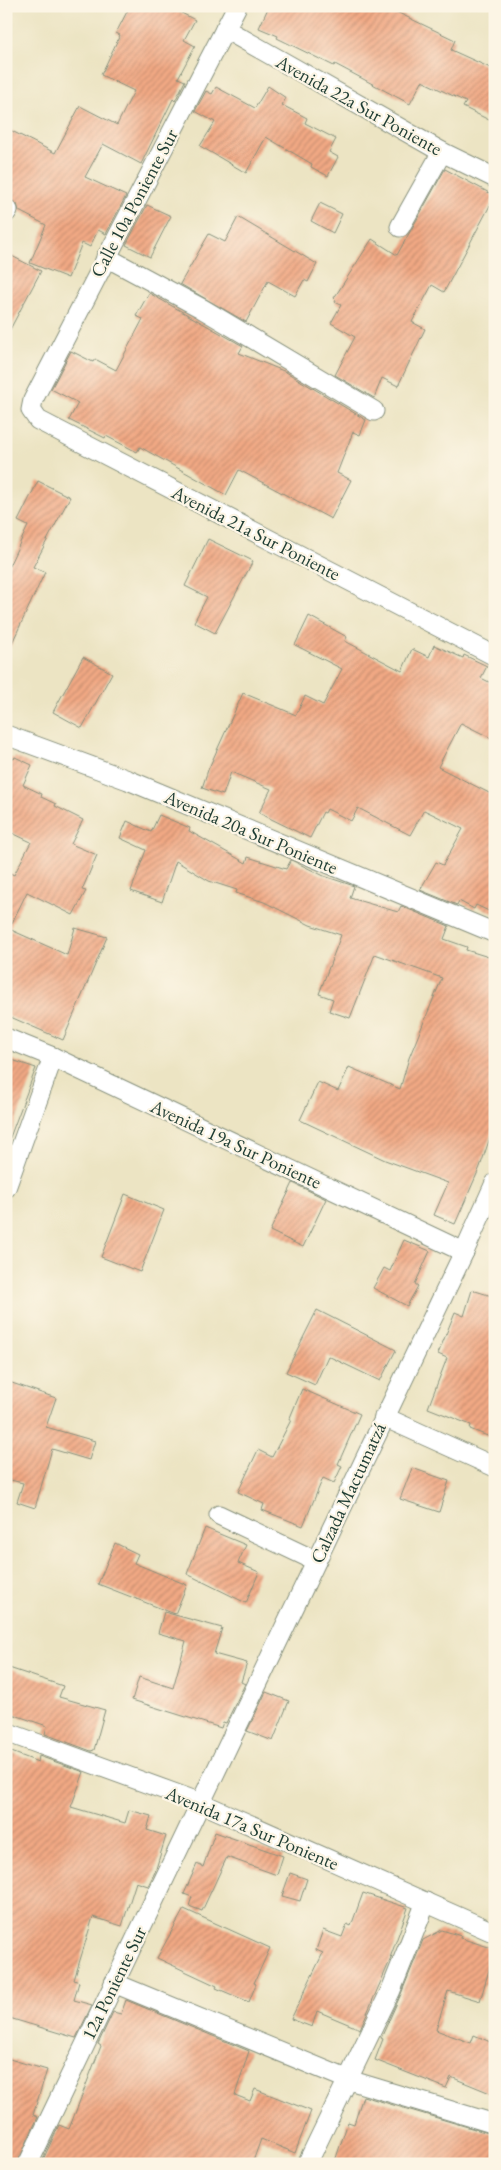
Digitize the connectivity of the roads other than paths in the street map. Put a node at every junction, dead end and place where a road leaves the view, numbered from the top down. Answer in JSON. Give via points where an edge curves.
{"nodes":[{"id":1,"x":237,"y":6,"type":"edge"},
{"id":2,"x":225,"y":30,"type":"junction"},
{"id":3,"x":442,"y":152,"type":"junction"},
{"id":4,"x":495,"y":178,"type":"edge"},
{"id":5,"x":6,"y":209,"type":"edge"},
{"id":6,"x":6,"y":214,"type":"edge"},
{"id":7,"x":400,"y":227,"type":"dead end"},
{"id":8,"x":106,"y":257,"type":"junction"},
{"id":9,"x":33,"y":400,"type":"joint"},
{"id":10,"x":374,"y":411,"type":"dead end"},
{"id":11,"x":495,"y":656,"type":"edge"},
{"id":12,"x":6,"y":735,"type":"edge"},
{"id":13,"x":495,"y":933,"type":"edge"},
{"id":14,"x":6,"y":1038,"type":"edge"},
{"id":15,"x":54,"y":1057,"type":"junction"},
{"id":16,"x":495,"y":1183,"type":"edge"},
{"id":17,"x":6,"y":1188,"type":"edge"},
{"id":18,"x":489,"y":1214,"type":"edge"},
{"id":19,"x":464,"y":1252,"type":"junction"},
{"id":20,"x":384,"y":1417,"type":"junction"},
{"id":21,"x":495,"y":1467,"type":"edge"},
{"id":22,"x":219,"y":1515,"type":"dead end"},
{"id":23,"x":316,"y":1561,"type":"junction"},
{"id":24,"x":6,"y":1732,"type":"edge"},
{"id":25,"x":201,"y":1804,"type":"junction"},
{"id":26,"x":426,"y":1902,"type":"junction"},
{"id":27,"x":495,"y":1933,"type":"edge"},
{"id":28,"x":114,"y":1984,"type":"junction"},
{"id":29,"x":348,"y":2080,"type":"junction"},
{"id":30,"x":495,"y":2124,"type":"edge"},
{"id":31,"x":28,"y":2164,"type":"edge"},
{"id":32,"x":307,"y":2164,"type":"edge"}],
"edges":[{"from":1,"to":2,"type":"street","name":"Calle 10a Poniente Sur"},
{"from":2,"to":3,"type":"street","name":"Avenida 22a Sur Poniente"},
{"from":2,"to":8,"type":"street","name":"Calle 10a Poniente Sur"},
{"from":3,"to":4,"type":"street","name":"Avenida 22a Sur Poniente"},
{"from":3,"to":7,"type":"street"},
{"from":5,"to":6,"type":"street"},
{"from":8,"to":9,"type":"street","name":"Calle 10a Poniente Sur"},
{"from":8,"to":10,"type":"street","via":[[201,308]]},
{"from":9,"to":11,"type":"street","name":"Avenida 21a Sur Poniente","via":[[30,410],[38,420]]},
{"from":12,"to":13,"type":"street","name":"Avenida 20a Sur Poniente","via":[[128,780]]},
{"from":14,"to":15,"type":"street","name":"Avenida 19a Sur Poniente"},
{"from":15,"to":17,"type":"street"},
{"from":15,"to":19,"type":"street","name":"Avenida 19a Sur Poniente"},
{"from":16,"to":18,"type":"street","name":"Calzada Mactumatzá"},
{"from":18,"to":19,"type":"street","name":"Calzada Mactumatzá"},
{"from":19,"to":20,"type":"street","name":"Calzada Mactumatzá"},
{"from":20,"to":21,"type":"street"},
{"from":20,"to":23,"type":"street","name":"Calzada Mactumatzá"},
{"from":22,"to":23,"type":"street"},
{"from":23,"to":25,"type":"street","name":"Calzada Mactumatzá"},
{"from":24,"to":25,"type":"street","name":"Avenida 17a Sur Poniente"},
{"from":25,"to":26,"type":"street","name":"Avenida 17a Sur Poniente"},
{"from":25,"to":28,"type":"street","name":"12a Poniente Sur"},
{"from":26,"to":27,"type":"street","name":"Avenida 17a Sur Poniente"},
{"from":26,"to":29,"type":"street","via":[[391,1990]]},
{"from":28,"to":29,"type":"street"},
{"from":28,"to":31,"type":"street","name":"12a Poniente Sur"},
{"from":29,"to":30,"type":"street"},
{"from":29,"to":32,"type":"street"}]}
